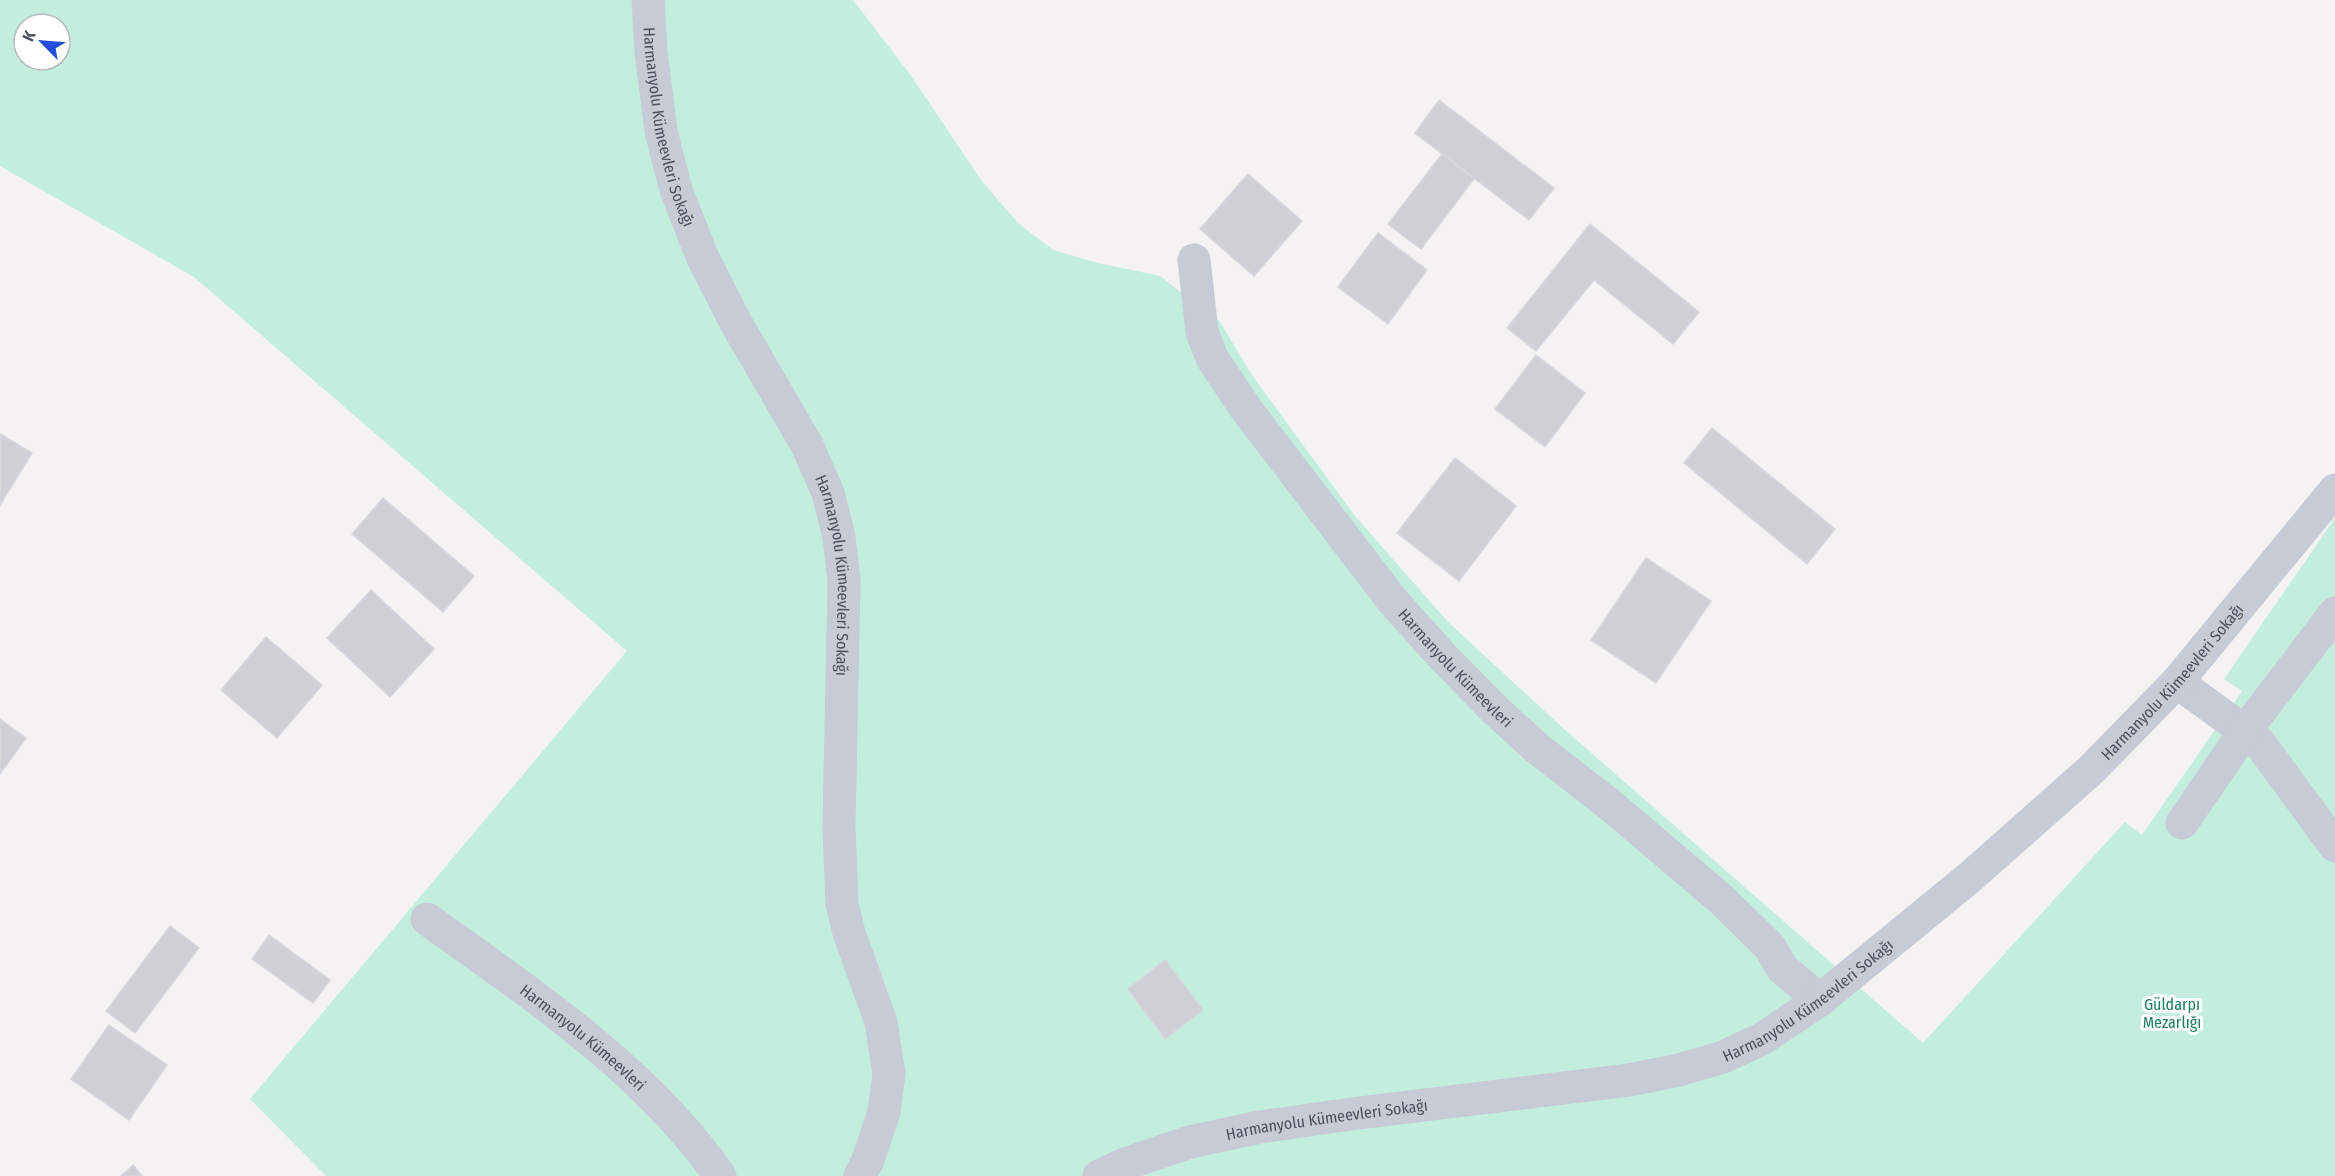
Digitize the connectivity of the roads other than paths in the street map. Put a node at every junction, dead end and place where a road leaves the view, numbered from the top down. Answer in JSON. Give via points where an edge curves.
{"nodes":[{"id":1,"x":648,"y":0,"type":"edge"},
{"id":2,"x":1194,"y":260,"type":"dead end"},
{"id":3,"x":2335,"y":490,"type":"edge"},
{"id":4,"x":2335,"y":613,"type":"edge"},
{"id":5,"x":2176,"y":682,"type":"junction"},
{"id":6,"x":2246,"y":731,"type":"junction"},
{"id":7,"x":2182,"y":823,"type":"dead end"},
{"id":8,"x":2335,"y":846,"type":"edge"},
{"id":9,"x":427,"y":919,"type":"dead end"},
{"id":10,"x":1820,"y":1000,"type":"junction"},
{"id":11,"x":720,"y":1176,"type":"edge"},
{"id":12,"x":860,"y":1176,"type":"edge"},
{"id":13,"x":1100,"y":1176,"type":"edge"}],
"edges":[{"from":1,"to":12,"type":"street","name":"Harmanyolu Kümeevleri Sokağı","via":[[661,131],[676,190],[702,256],[736,323],[807,445],[828,493],[839,537],[844,580],[839,827],[842,904],[881,1022],[889,1074],[884,1112]]},
{"from":2,"to":10,"type":"street","name":"Harmanyolu Kümeevleri","via":[[1202,332],[1212,358],[1246,409],[1392,600],[1494,710],[1722,900],[1770,947],[1782,968]]},
{"from":3,"to":5,"type":"street","name":"Harmanyolu Kümeevleri Sokağı"},
{"from":4,"to":6,"type":"street"},
{"from":5,"to":6,"type":"street"},
{"from":5,"to":10,"type":"street","name":"Harmanyolu Kümeevleri Sokağı","via":[[2050,808]]},
{"from":6,"to":7,"type":"street"},
{"from":6,"to":8,"type":"street","via":[[2258,741]]},
{"from":9,"to":11,"type":"street","name":"Harmanyolu Kümeevleri","via":[[573,1028],[657,1099]]},
{"from":10,"to":13,"type":"street","name":"Harmanyolu Kümeevleri Sokağı","via":[[1762,1039],[1723,1057],[1679,1070],[1629,1080],[1260,1127],[1190,1142]]}]}
